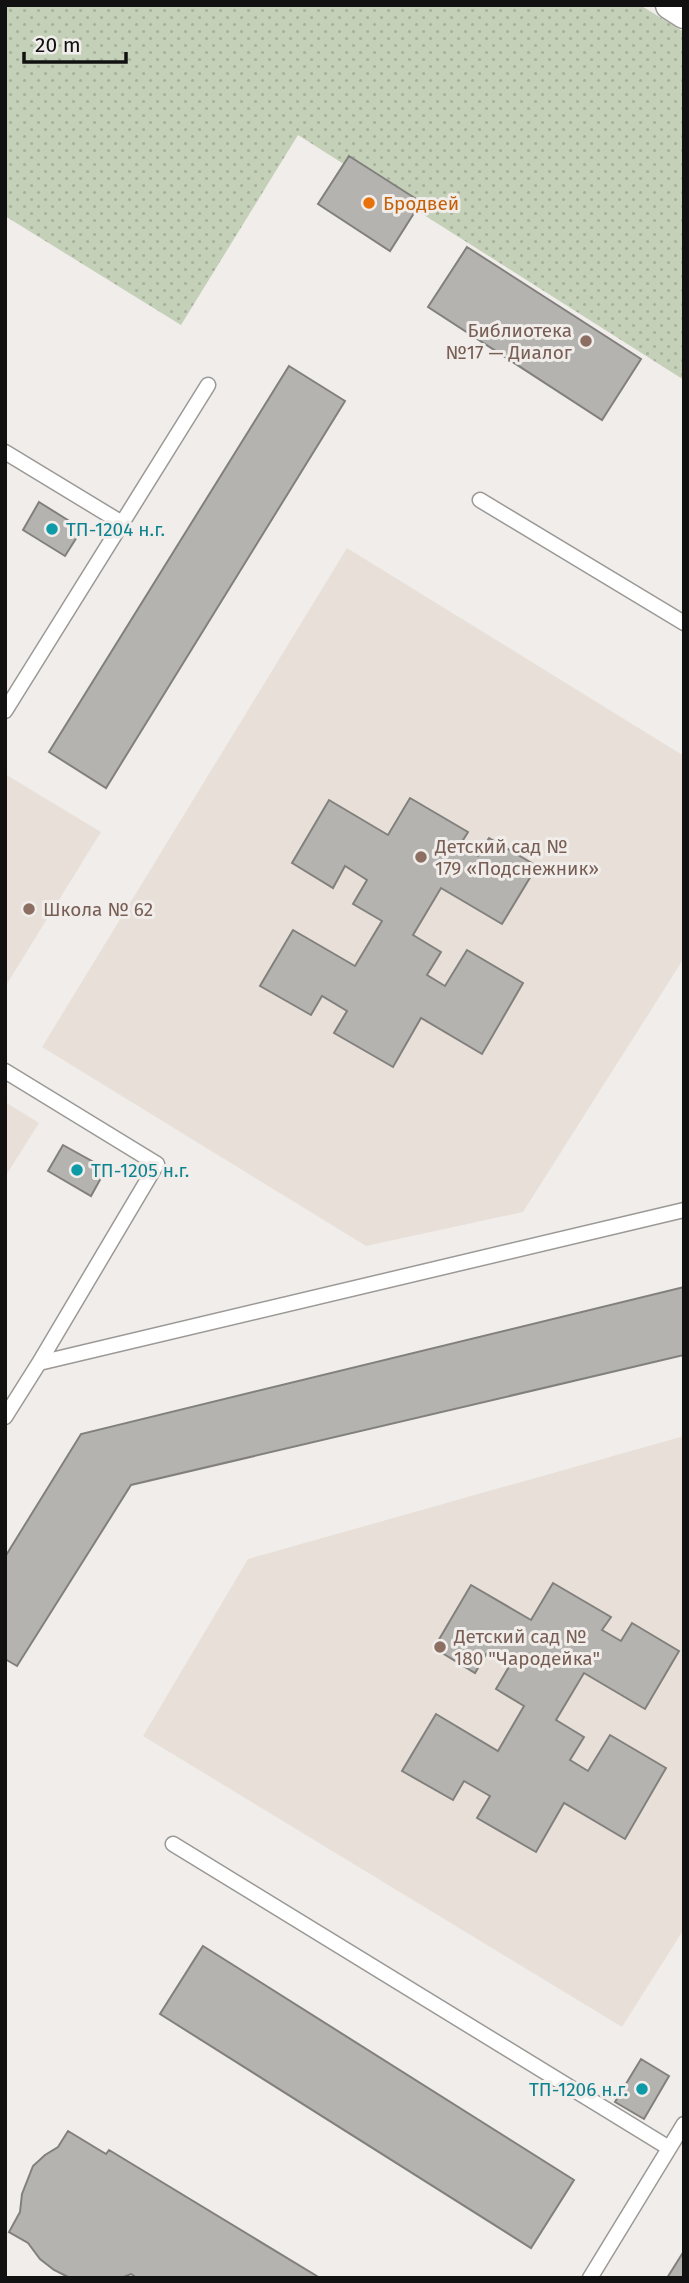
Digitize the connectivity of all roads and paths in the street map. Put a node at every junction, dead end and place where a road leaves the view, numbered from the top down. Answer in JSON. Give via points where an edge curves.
{"nodes":[{"id":1,"x":670,"y":5,"type":"edge"},
{"id":2,"x":684,"y":14,"type":"edge"},
{"id":3,"x":208,"y":385,"type":"dead end"},
{"id":4,"x":5,"y":452,"type":"edge"},
{"id":5,"x":481,"y":500,"type":"dead end"},
{"id":6,"x":122,"y":523,"type":"junction"},
{"id":7,"x":684,"y":623,"type":"edge"},
{"id":8,"x":5,"y":711,"type":"edge"},
{"id":9,"x":5,"y":1071,"type":"edge"},
{"id":10,"x":684,"y":1210,"type":"edge"},
{"id":11,"x":39,"y":1363,"type":"junction"},
{"id":12,"x":5,"y":1417,"type":"edge"},
{"id":13,"x":173,"y":1843,"type":"dead end"},
{"id":14,"x":684,"y":2123,"type":"edge"},
{"id":15,"x":669,"y":2148,"type":"junction"},
{"id":16,"x":590,"y":2278,"type":"edge"}],
"edges":[{"from":1,"to":2,"type":"street"},
{"from":3,"to":6,"type":"lane"},
{"from":4,"to":6,"type":"lane"},
{"from":5,"to":7,"type":"lane"},
{"from":6,"to":8,"type":"lane"},
{"from":9,"to":11,"type":"lane","via":[[157,1164]]},
{"from":10,"to":11,"type":"lane"},
{"from":11,"to":12,"type":"lane"},
{"from":13,"to":15,"type":"lane"},
{"from":14,"to":15,"type":"lane"},
{"from":15,"to":16,"type":"lane"}]}
